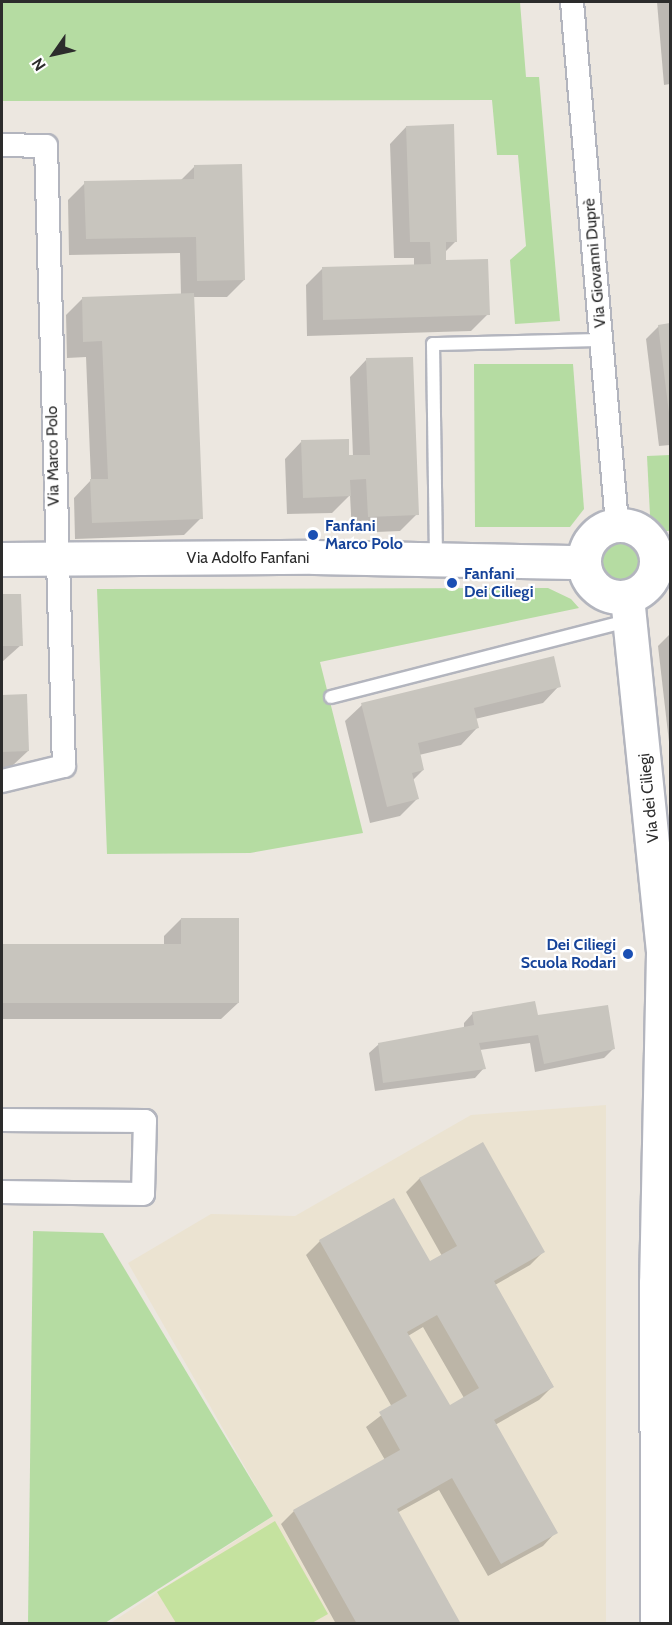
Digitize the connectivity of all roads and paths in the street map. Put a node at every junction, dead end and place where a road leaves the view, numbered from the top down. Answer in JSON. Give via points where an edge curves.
{"nodes":[{"id":1,"x":572,"y":2,"type":"edge"},
{"id":2,"x":2,"y":145,"type":"edge"},
{"id":3,"x":602,"y":340,"type":"junction"},
{"id":4,"x":617,"y":524,"type":"junction"},
{"id":5,"x":56,"y":558,"type":"junction"},
{"id":6,"x":436,"y":558,"type":"junction"},
{"id":7,"x":2,"y":559,"type":"edge"},
{"id":8,"x":584,"y":562,"type":"junction"},
{"id":9,"x":663,"y":568,"type":"edge"},
{"id":10,"x":628,"y":609,"type":"junction"},
{"id":11,"x":331,"y":698,"type":"dead end"},
{"id":12,"x":2,"y":781,"type":"edge"},
{"id":13,"x":2,"y":1120,"type":"edge"},
{"id":14,"x":2,"y":1192,"type":"edge"},
{"id":15,"x":663,"y":1282,"type":"edge"},
{"id":16,"x":657,"y":1623,"type":"edge"}],
"edges":[{"from":1,"to":3,"type":"street","name":"Via Giovanni Duprè"},
{"from":2,"to":5,"type":"street","name":"Via Marco Polo","via":[[46,146]]},
{"from":3,"to":4,"type":"street","name":"Via Giovanni Duprè"},
{"from":3,"to":6,"type":"lane","via":[[433,344]]},
{"from":4,"to":8,"type":"street","via":[[590,541]]},
{"from":4,"to":9,"type":"street","via":[[648,537]]},
{"from":5,"to":6,"type":"street","name":"Via Adolfo Fanfani"},
{"from":5,"to":7,"type":"street","name":"Via Adolfo Fanfani"},
{"from":5,"to":12,"type":"street","name":"Via Marco Polo","via":[[64,766]]},
{"from":6,"to":8,"type":"street","name":"Via Adolfo Fanfani"},
{"from":8,"to":10,"type":"street","via":[[592,583]]},
{"from":9,"to":10,"type":"street"},
{"from":10,"to":11,"type":"lane"},
{"from":10,"to":15,"type":"street","name":"Via dei Ciliegi","via":[[663,953]]},
{"from":13,"to":14,"type":"street","via":[[145,1121],[143,1194]]},
{"from":15,"to":16,"type":"street","name":"Via dei Ciliegi"}]}
